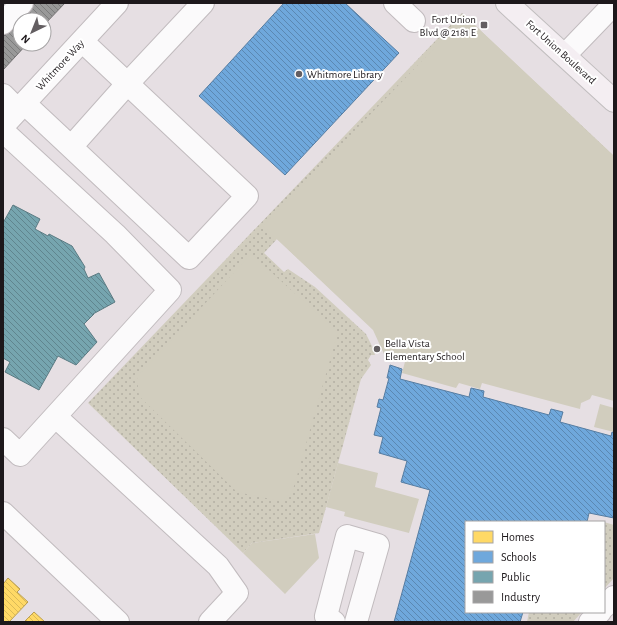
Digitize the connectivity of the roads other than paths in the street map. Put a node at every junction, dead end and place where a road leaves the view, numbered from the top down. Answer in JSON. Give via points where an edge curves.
{"nodes":[{"id":1,"x":22,"y":3,"type":"edge"},
{"id":2,"x":117,"y":3,"type":"edge"},
{"id":3,"x":203,"y":3,"type":"edge"},
{"id":4,"x":395,"y":3,"type":"edge"},
{"id":5,"x":507,"y":3,"type":"edge"},
{"id":6,"x":614,"y":4,"type":"edge"},
{"id":7,"x":414,"y":21,"type":"dead end"},
{"id":8,"x":3,"y":23,"type":"edge"},
{"id":9,"x":82,"y":41,"type":"junction"},
{"id":10,"x":565,"y":56,"type":"junction"},
{"id":11,"x":128,"y":83,"type":"junction"},
{"id":12,"x":614,"y":101,"type":"edge"},
{"id":13,"x":15,"y":103,"type":"edge"},
{"id":14,"x":3,"y":126,"type":"edge"},
{"id":15,"x":3,"y":131,"type":"edge"},
{"id":16,"x":71,"y":147,"type":"junction"},
{"id":17,"x":56,"y":417,"type":"junction"},
{"id":18,"x":3,"y":439,"type":"edge"},
{"id":19,"x":3,"y":513,"type":"edge"},
{"id":20,"x":614,"y":597,"type":"edge"},
{"id":21,"x":605,"y":606,"type":"edge"},
{"id":22,"x":599,"y":613,"type":"edge"},
{"id":23,"x":118,"y":622,"type":"edge"},
{"id":24,"x":210,"y":622,"type":"edge"},
{"id":25,"x":334,"y":622,"type":"edge"},
{"id":26,"x":356,"y":622,"type":"edge"},
{"id":27,"x":590,"y":622,"type":"edge"}],
"edges":[{"from":1,"to":8,"type":"street"},
{"from":2,"to":9,"type":"street","name":"Whitmore Way"},
{"from":3,"to":11,"type":"street"},
{"from":4,"to":7,"type":"street"},
{"from":5,"to":10,"type":"main road","name":"Fort Union Boulevard"},
{"from":6,"to":10,"type":"street"},
{"from":9,"to":11,"type":"street"},
{"from":9,"to":13,"type":"street","name":"Whitmore Way"},
{"from":10,"to":12,"type":"main road","name":"Fort Union Boulevard"},
{"from":11,"to":16,"type":"street"},
{"from":11,"to":16,"type":"street","via":[[247,196],[189,258]]},
{"from":13,"to":14,"type":"street","name":"Whitmore Way"},
{"from":13,"to":16,"type":"street"},
{"from":15,"to":17,"type":"street","via":[[115,234],[170,290]]},
{"from":17,"to":18,"type":"street","via":[[20,455]]},
{"from":17,"to":24,"type":"street","via":[[218,566],[237,593]]},
{"from":19,"to":23,"type":"street"},
{"from":20,"to":21,"type":"street"},
{"from":22,"to":27,"type":"street"},
{"from":25,"to":26,"type":"street","via":[[326,616],[347,536],[378,545]]}]}
